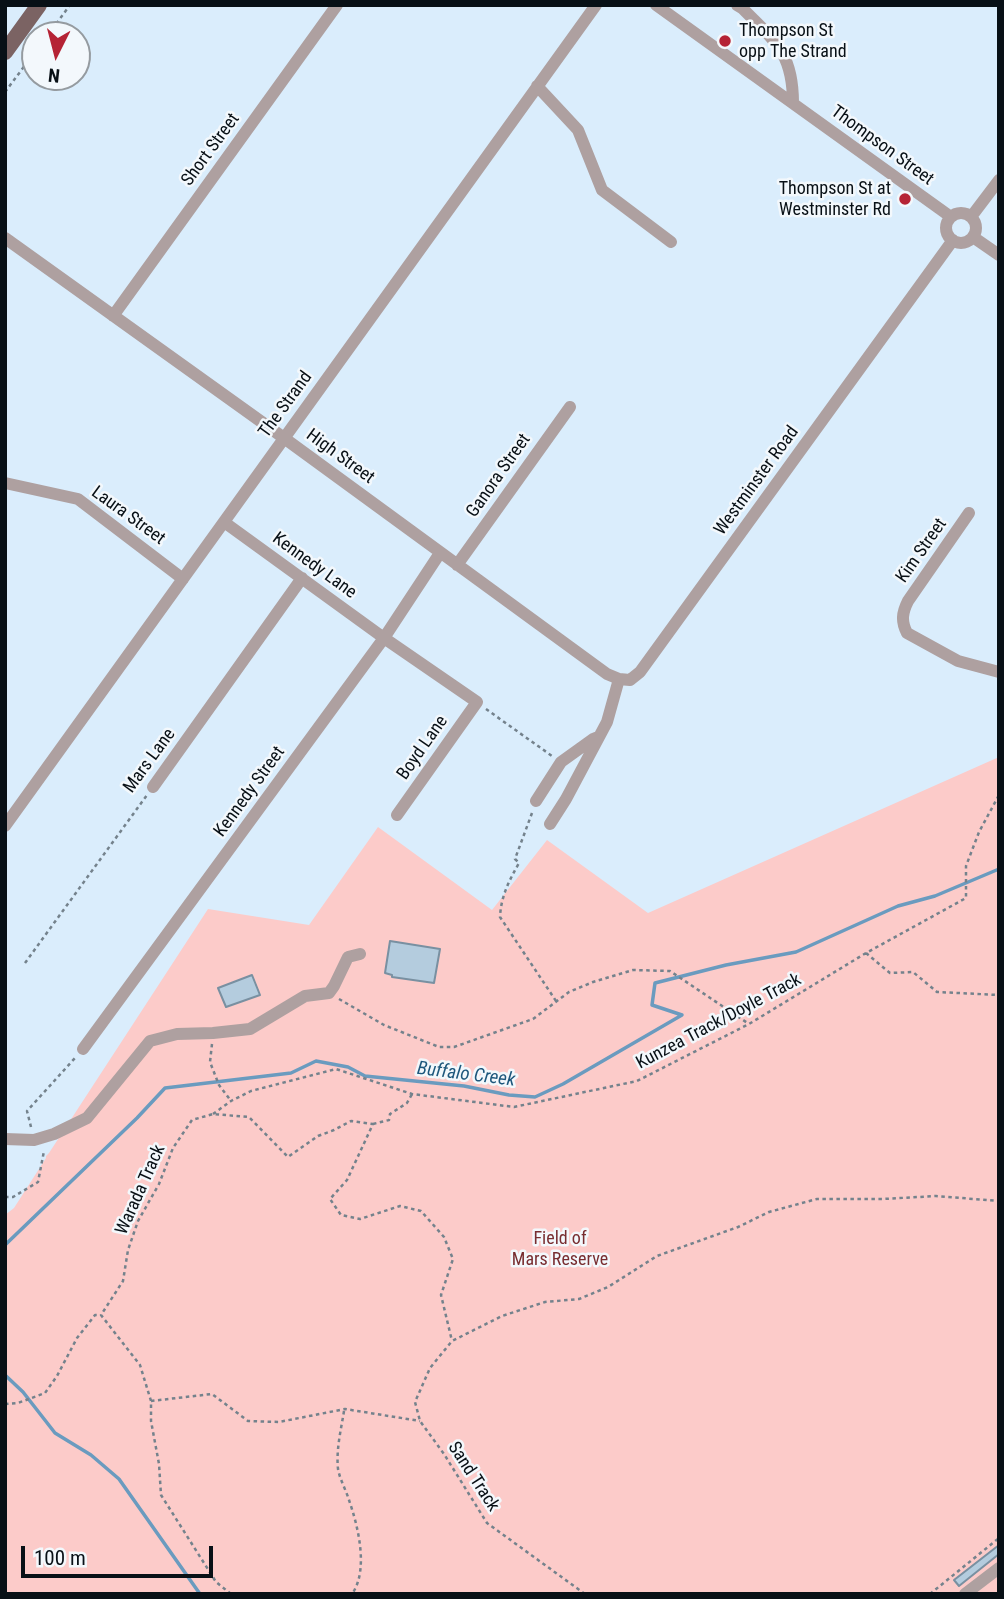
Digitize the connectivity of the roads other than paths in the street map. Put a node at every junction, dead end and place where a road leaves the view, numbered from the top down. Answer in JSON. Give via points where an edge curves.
{"nodes":[{"id":1,"x":39,"y":5,"type":"edge"},
{"id":2,"x":337,"y":5,"type":"edge"},
{"id":3,"x":596,"y":5,"type":"edge"},
{"id":4,"x":656,"y":5,"type":"edge"},
{"id":5,"x":737,"y":5,"type":"edge"},
{"id":6,"x":5,"y":52,"type":"edge"},
{"id":7,"x":537,"y":86,"type":"junction"},
{"id":8,"x":793,"y":103,"type":"junction"},
{"id":9,"x":999,"y":180,"type":"edge"},
{"id":10,"x":951,"y":217,"type":"junction"},
{"id":11,"x":971,"y":217,"type":"junction"},
{"id":12,"x":973,"y":237,"type":"junction"},
{"id":13,"x":5,"y":239,"type":"edge"},
{"id":14,"x":953,"y":240,"type":"junction"},
{"id":15,"x":671,"y":242,"type":"dead end"},
{"id":16,"x":999,"y":255,"type":"edge"},
{"id":17,"x":113,"y":316,"type":"junction"},
{"id":18,"x":570,"y":407,"type":"dead end"},
{"id":19,"x":284,"y":438,"type":"junction"},
{"id":20,"x":5,"y":483,"type":"edge"},
{"id":21,"x":969,"y":513,"type":"dead end"},
{"id":22,"x":224,"y":522,"type":"junction"},
{"id":23,"x":440,"y":553,"type":"junction"},
{"id":24,"x":457,"y":565,"type":"junction"},
{"id":25,"x":302,"y":578,"type":"junction"},
{"id":26,"x":183,"y":579,"type":"junction"},
{"id":27,"x":384,"y":638,"type":"junction"},
{"id":28,"x":999,"y":672,"type":"edge"},
{"id":29,"x":619,"y":679,"type":"junction"},
{"id":30,"x":598,"y":737,"type":"junction"},
{"id":31,"x":153,"y":787,"type":"road end"},
{"id":32,"x":536,"y":801,"type":"road end"},
{"id":33,"x":397,"y":815,"type":"dead end"},
{"id":34,"x":550,"y":824,"type":"dead end"},
{"id":35,"x":5,"y":826,"type":"edge"},
{"id":36,"x":359,"y":954,"type":"dead end"},
{"id":37,"x":83,"y":1049,"type":"road end"},
{"id":38,"x":5,"y":1139,"type":"edge"},
{"id":39,"x":999,"y":1568,"type":"edge"},
{"id":40,"x":965,"y":1594,"type":"edge"}],
"edges":[{"from":1,"to":6,"type":"main road"},
{"from":2,"to":17,"type":"street","name":"Short Street"},
{"from":3,"to":7,"type":"street","name":"The Strand"},
{"from":4,"to":8,"type":"street","name":"Thompson Street"},
{"from":5,"to":8,"type":"street","via":[[783,51],[793,82]]},
{"from":7,"to":15,"type":"street","via":[[578,130],[603,190]]},
{"from":7,"to":19,"type":"street","name":"The Strand"},
{"from":8,"to":10,"type":"street","name":"Thompson Street"},
{"from":9,"to":11,"type":"street"},
{"from":10,"to":11,"type":"street","via":[[959,213]]},
{"from":10,"to":14,"type":"street","via":[[946,229]]},
{"from":11,"to":12,"type":"street","via":[[976,229]]},
{"from":12,"to":14,"type":"street","via":[[961,243]]},
{"from":12,"to":16,"type":"street"},
{"from":13,"to":17,"type":"street","name":"High Street"},
{"from":14,"to":29,"type":"street","name":"Westminster Road","via":[[640,673],[630,680]]},
{"from":17,"to":19,"type":"street","name":"High Street"},
{"from":18,"to":24,"type":"street","name":"Ganora Street"},
{"from":19,"to":22,"type":"street","name":"The Strand"},
{"from":19,"to":23,"type":"street","name":"High Street"},
{"from":20,"to":26,"type":"street","name":"Laura Street","via":[[78,499]]},
{"from":21,"to":28,"type":"street","name":"Kim Street","via":[[908,601],[902,612],[903,625],[907,633],[958,661]]},
{"from":22,"to":25,"type":"street","name":"Kennedy Lane"},
{"from":22,"to":26,"type":"street","name":"The Strand"},
{"from":23,"to":24,"type":"street","name":"High Street"},
{"from":23,"to":27,"type":"street","name":"Kennedy Street"},
{"from":24,"to":29,"type":"street","name":"High Street"},
{"from":25,"to":27,"type":"street","name":"Kennedy Lane"},
{"from":25,"to":31,"type":"street","name":"Mars Lane"},
{"from":26,"to":35,"type":"street","name":"The Strand"},
{"from":27,"to":33,"type":"street","name":"Boyd Lane","via":[[477,702]]},
{"from":27,"to":37,"type":"street","name":"Kennedy Street"},
{"from":29,"to":30,"type":"street"},
{"from":30,"to":32,"type":"street","via":[[561,762]]},
{"from":30,"to":34,"type":"street"},
{"from":36,"to":38,"type":"street","via":[[348,957],[328,993],[305,996],[250,1029],[177,1034],[150,1041],[87,1118],[36,1140]]},
{"from":39,"to":40,"type":"street"}]}
